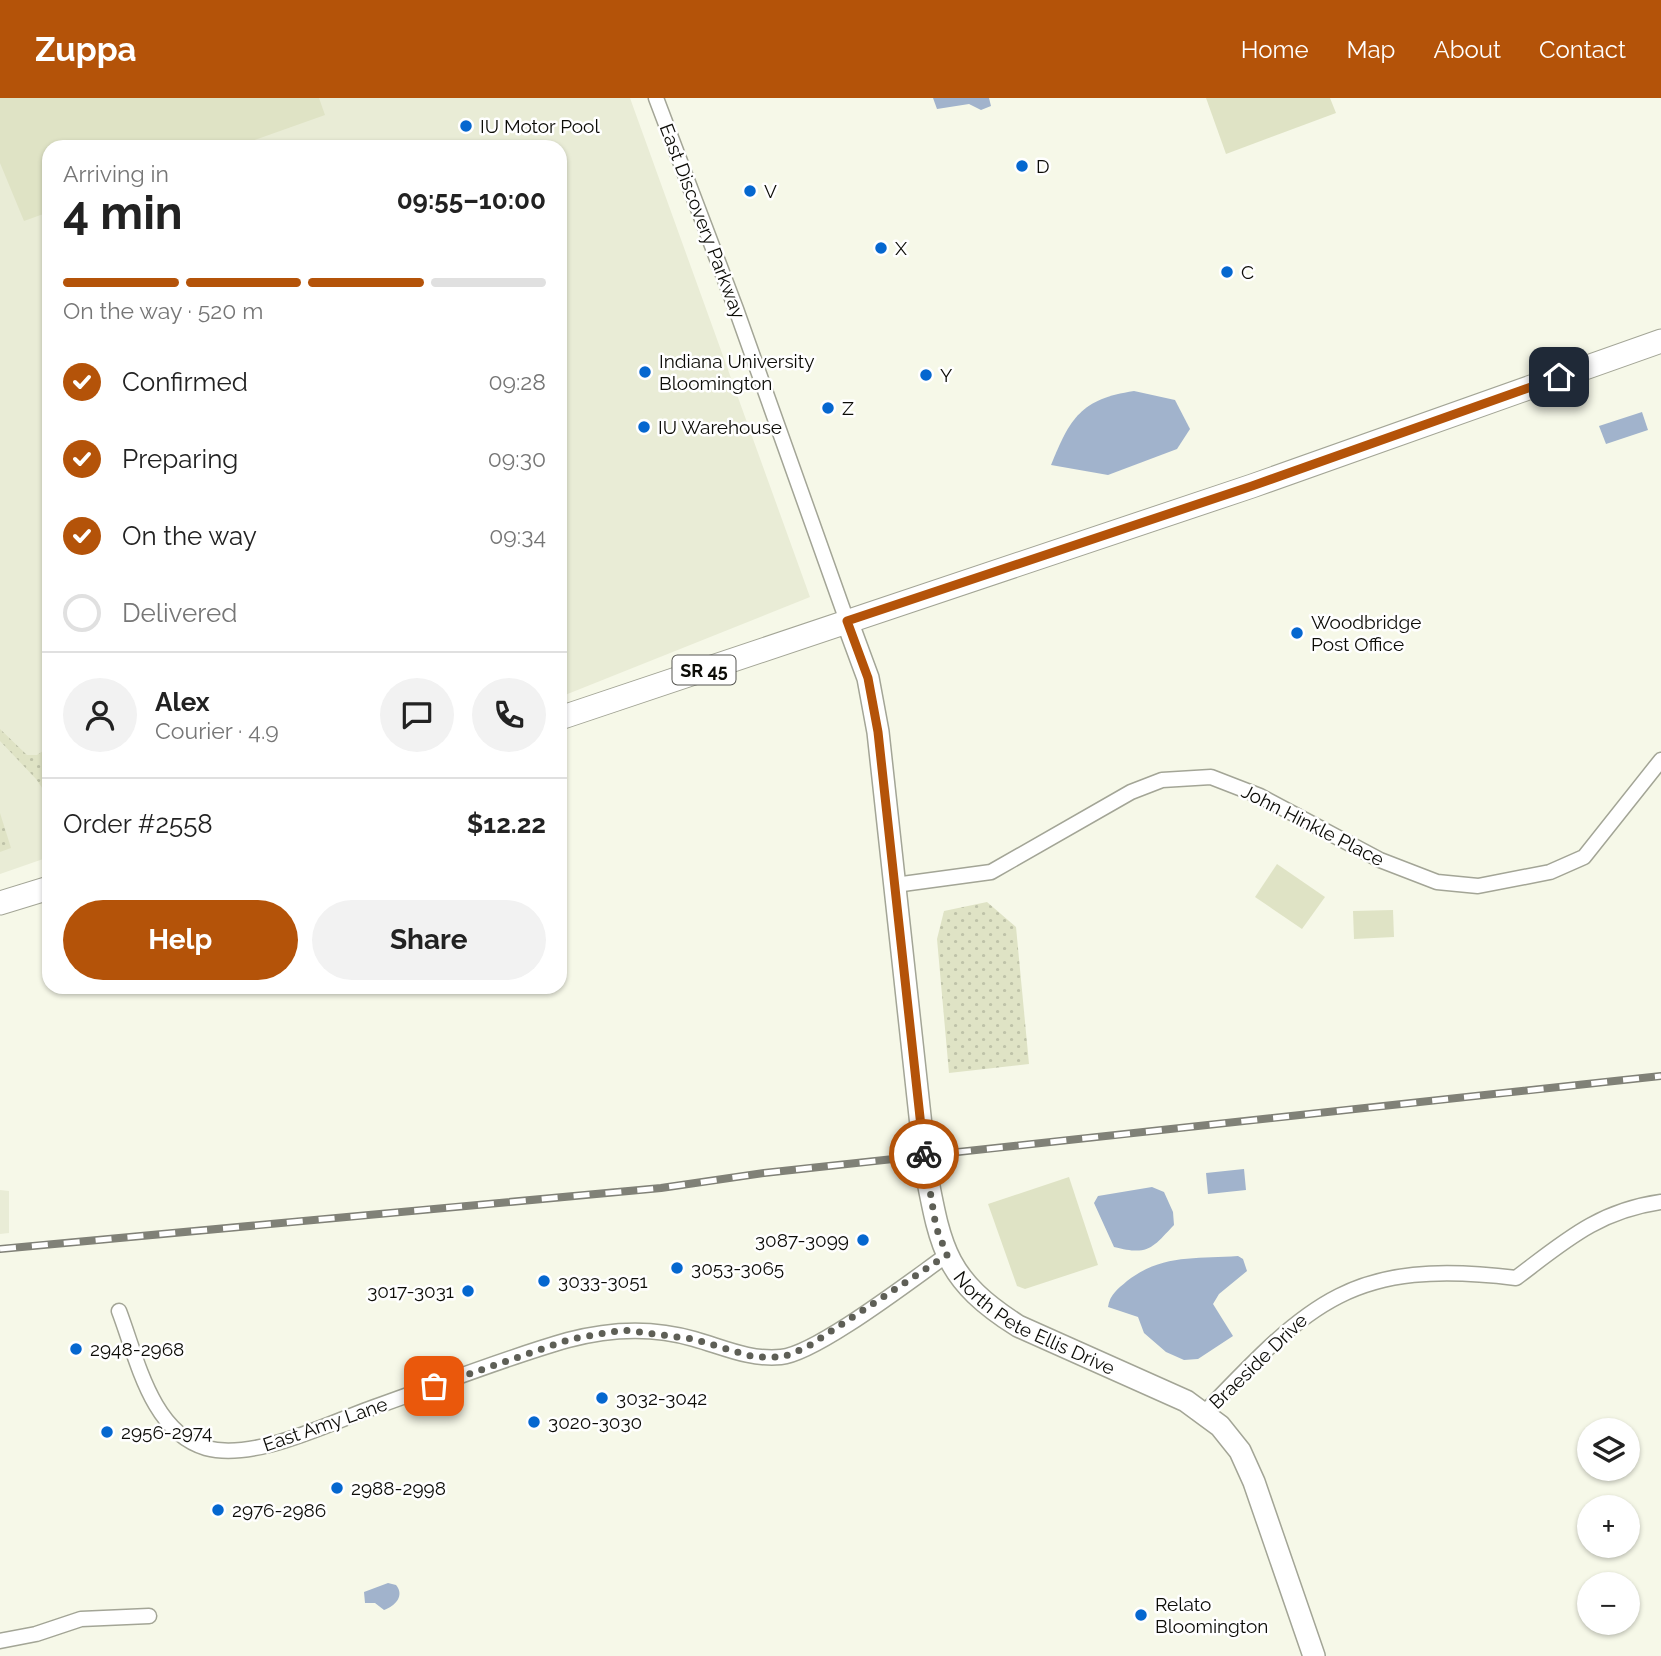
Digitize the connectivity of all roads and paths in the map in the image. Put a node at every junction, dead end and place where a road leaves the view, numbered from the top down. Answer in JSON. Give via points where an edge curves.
{"nodes":[{"id":1,"x":656,"y":98,"type":"edge"},
{"id":2,"x":1661,"y":341,"type":"edge"},
{"id":3,"x":847,"y":621,"type":"junction"},
{"id":4,"x":567,"y":716,"type":"edge"},
{"id":5,"x":1661,"y":760,"type":"edge"},
{"id":6,"x":895,"y":885,"type":"junction"},
{"id":7,"x":42,"y":890,"type":"edge"},
{"id":8,"x":0,"y":902,"type":"edge"},
{"id":9,"x":1661,"y":1202,"type":"edge"},
{"id":10,"x":947,"y":1255,"type":"junction"},
{"id":11,"x":119,"y":1311,"type":"dead end"},
{"id":12,"x":1204,"y":1413,"type":"junction"},
{"id":13,"x":149,"y":1616,"type":"dead end"},
{"id":14,"x":0,"y":1641,"type":"edge"},
{"id":15,"x":1314,"y":1656,"type":"edge"}],
"edges":[{"from":1,"to":3,"type":"street","name":"East Discovery Parkway","via":[[737,309]]},
{"from":2,"to":3,"type":"main road","number":"SR 45","via":[[1252,486]]},
{"from":3,"to":4,"type":"main road","number":"SR 45"},
{"from":3,"to":6,"type":"street","name":"North Pete Ellis Drive","via":[[868,678],[878,732]]},
{"from":5,"to":6,"type":"street","name":"John Hinkle Place","via":[[1584,857],[1550,872],[1478,886],[1437,882],[1380,860],[1260,796],[1211,777],[1162,780],[1131,792],[991,872]]},
{"from":6,"to":10,"type":"street","name":"North Pete Ellis Drive","via":[[926,1171],[936,1227]]},
{"from":7,"to":8,"type":"main road"},
{"from":9,"to":12,"type":"street","name":"Braeside Drive","via":[[1620,1209],[1599,1220],[1516,1278],[1468,1272],[1412,1273],[1346,1292],[1303,1316]]},
{"from":10,"to":11,"type":"street","name":"East Amy Lane","via":[[841,1328],[783,1357],[754,1357],[693,1339],[623,1330],[571,1339],[286,1439],[230,1451],[185,1439],[168,1422],[155,1403]]},
{"from":10,"to":12,"type":"street","name":"North Pete Ellis Drive","via":[[975,1292],[1018,1325]]},
{"from":12,"to":15,"type":"street","name":"North Pete Ellis Drive","via":[[1231,1438],[1254,1482]]},
{"from":13,"to":14,"type":"street","via":[[81,1619]]}]}
